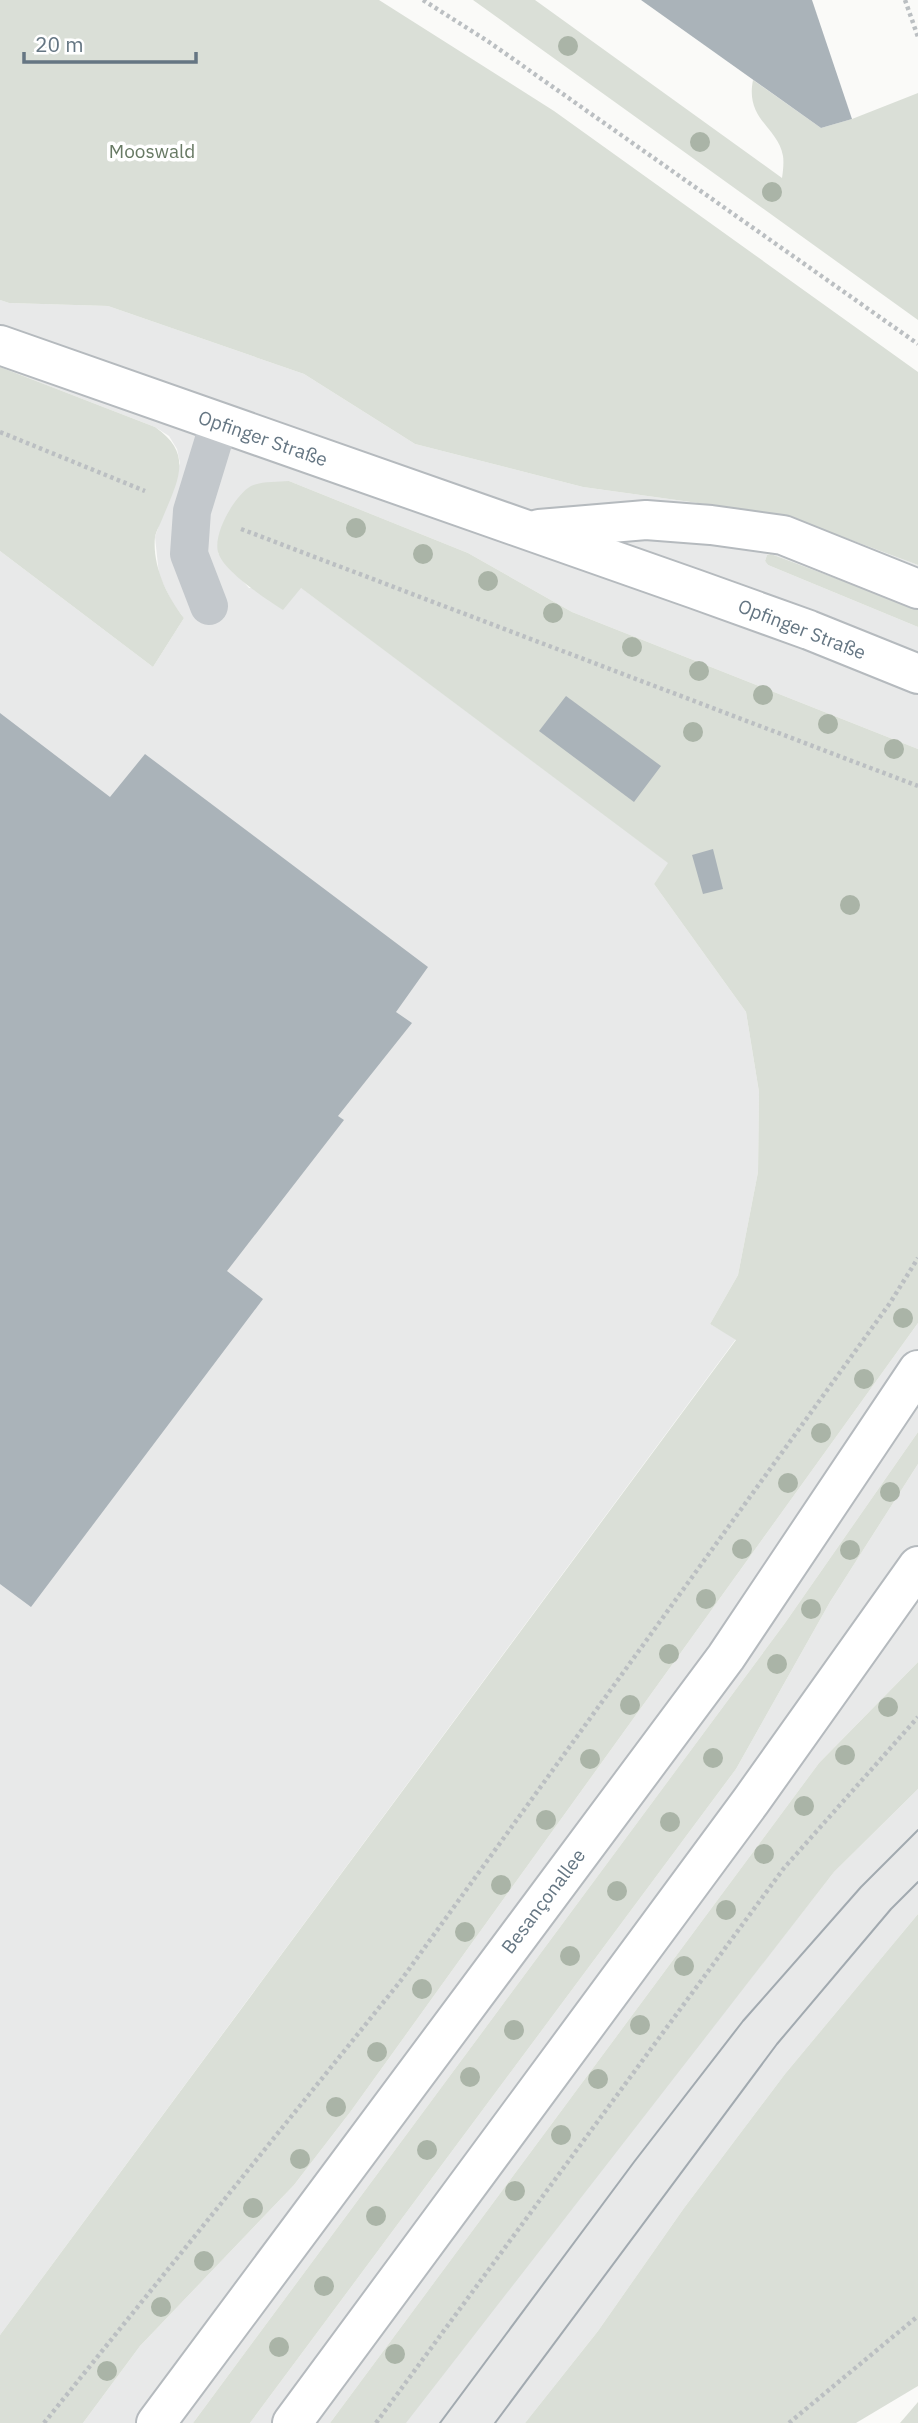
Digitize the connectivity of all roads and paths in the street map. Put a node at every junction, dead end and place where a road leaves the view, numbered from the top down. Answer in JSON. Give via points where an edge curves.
{"nodes":[{"id":1,"x":423,"y":0,"type":"edge"},
{"id":2,"x":905,"y":0,"type":"edge"},
{"id":3,"x":918,"y":37,"type":"edge"},
{"id":4,"x":918,"y":344,"type":"edge"},
{"id":5,"x":0,"y":345,"type":"edge"},
{"id":6,"x":219,"y":423,"type":"junction"},
{"id":7,"x":0,"y":432,"type":"edge"},
{"id":8,"x":192,"y":510,"type":"junction"},
{"id":9,"x":527,"y":530,"type":"junction"},
{"id":10,"x":918,"y":589,"type":"edge"},
{"id":11,"x":209,"y":606,"type":"dead end"},
{"id":12,"x":918,"y":674,"type":"edge"},
{"id":13,"x":918,"y":786,"type":"edge"},
{"id":14,"x":918,"y":1258,"type":"edge"},
{"id":15,"x":918,"y":1370,"type":"edge"},
{"id":16,"x":918,"y":1566,"type":"edge"},
{"id":17,"x":918,"y":1717,"type":"edge"},
{"id":18,"x":918,"y":2316,"type":"edge"},
{"id":19,"x":44,"y":2423,"type":"edge"},
{"id":20,"x":156,"y":2423,"type":"edge"},
{"id":21,"x":292,"y":2423,"type":"edge"},
{"id":22,"x":376,"y":2423,"type":"edge"},
{"id":23,"x":790,"y":2423,"type":"edge"}],
"edges":[{"from":1,"to":4,"type":"path"},
{"from":2,"to":3,"type":"path"},
{"from":5,"to":6,"type":"main road","name":"Opfinger Straße"},
{"from":6,"to":8,"type":"lane"},
{"from":6,"to":9,"type":"main road","name":"Opfinger Straße"},
{"from":7,"to":8,"type":"path"},
{"from":8,"to":11,"type":"lane","via":[[189,554]]},
{"from":8,"to":13,"type":"path"},
{"from":9,"to":10,"type":"main road","name":"Opfinger Straße","via":[[646,520],[783,535]]},
{"from":9,"to":12,"type":"main road","name":"Opfinger Straße","via":[[809,630]]},
{"from":14,"to":19,"type":"path","via":[[399,1983]]},
{"from":15,"to":20,"type":"main road","name":"Besançonallee","via":[[726,1657]]},
{"from":16,"to":21,"type":"main road","via":[[751,1801]]},
{"from":17,"to":22,"type":"path","via":[[784,1868]]},
{"from":18,"to":23,"type":"path"}]}
